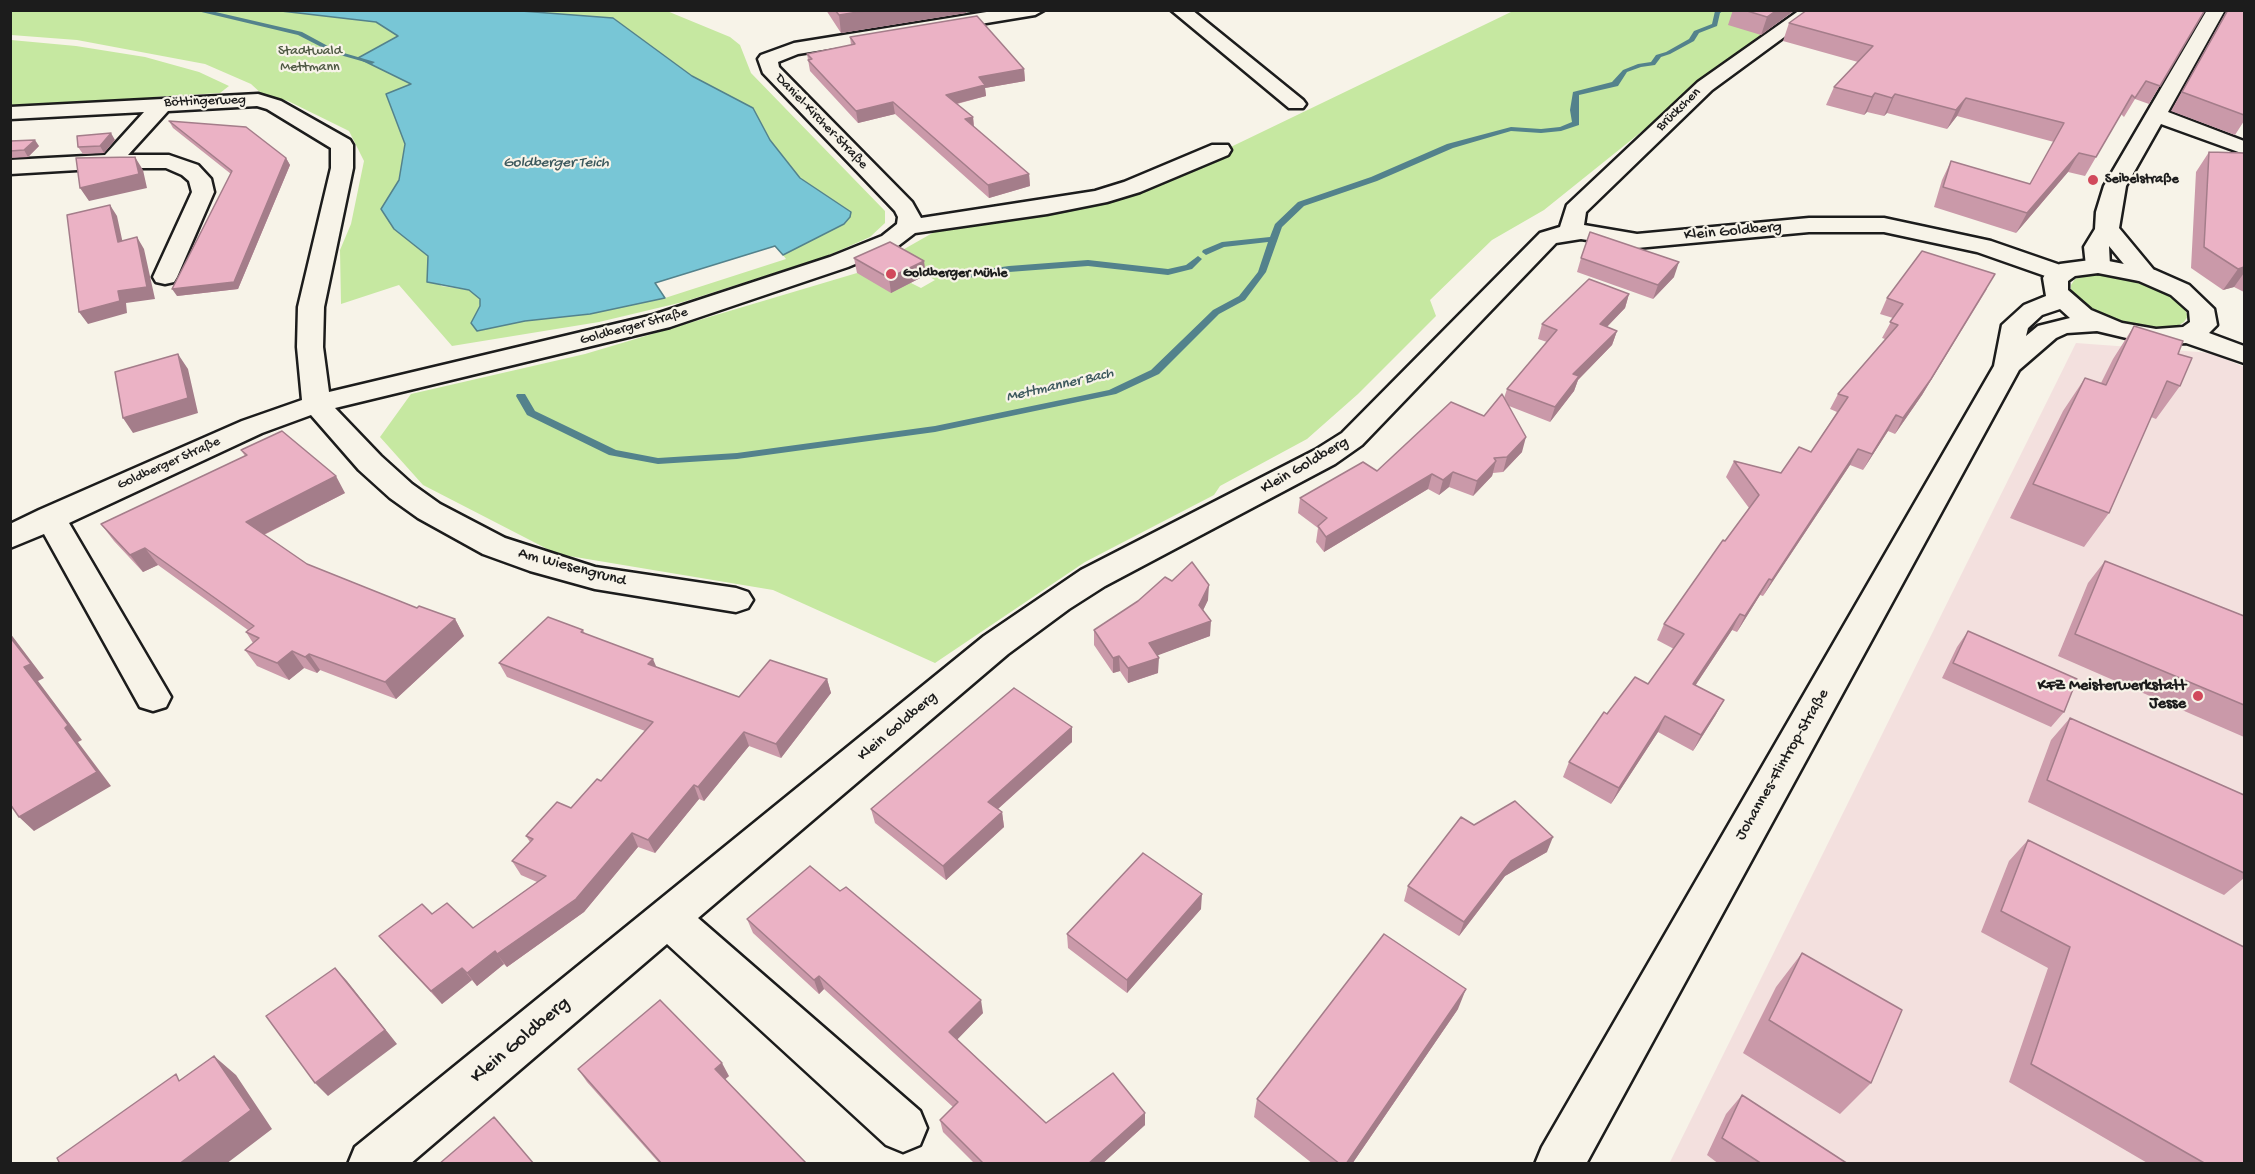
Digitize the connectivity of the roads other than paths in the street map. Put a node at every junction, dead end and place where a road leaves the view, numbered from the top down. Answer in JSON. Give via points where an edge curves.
{"nodes":[{"id":1,"x":1035,"y":10,"type":"edge"},
{"id":2,"x":1180,"y":10,"type":"edge"},
{"id":3,"x":1812,"y":10,"type":"edge"},
{"id":4,"x":2216,"y":10,"type":"edge"},
{"id":5,"x":164,"y":104,"type":"junction"},
{"id":6,"x":1296,"y":104,"type":"dead end"},
{"id":7,"x":10,"y":113,"type":"edge"},
{"id":8,"x":2154,"y":114,"type":"junction"},
{"id":9,"x":2244,"y":148,"type":"edge"},
{"id":10,"x":1220,"y":150,"type":"dead end"},
{"id":11,"x":111,"y":161,"type":"junction"},
{"id":12,"x":10,"y":167,"type":"edge"},
{"id":13,"x":908,"y":227,"type":"junction"},
{"id":14,"x":2108,"y":229,"type":"junction"},
{"id":15,"x":1571,"y":232,"type":"junction"},
{"id":16,"x":2098,"y":266,"type":"junction"},
{"id":17,"x":2060,"y":273,"type":"junction"},
{"id":18,"x":2146,"y":275,"type":"junction"},
{"id":19,"x":165,"y":277,"type":"dead end"},
{"id":20,"x":2061,"y":299,"type":"junction"},
{"id":21,"x":2097,"y":323,"type":"junction"},
{"id":22,"x":2197,"y":326,"type":"junction"},
{"id":23,"x":2244,"y":339,"type":"edge"},
{"id":24,"x":2244,"y":355,"type":"edge"},
{"id":25,"x":2008,"y":366,"type":"junction"},
{"id":26,"x":316,"y":404,"type":"junction"},
{"id":27,"x":50,"y":517,"type":"junction"},
{"id":28,"x":10,"y":537,"type":"edge"},
{"id":29,"x":736,"y":600,"type":"dead end"},
{"id":30,"x":153,"y":697,"type":"dead end"},
{"id":31,"x":669,"y":919,"type":"junction"},
{"id":32,"x":903,"y":1128,"type":"dead end"},
{"id":33,"x":372,"y":1164,"type":"edge"},
{"id":34,"x":1559,"y":1164,"type":"edge"}],
"edges":[{"from":1,"to":13,"type":"street","name":"Daniel-Kircher-Straße","via":[[795,49],[768,59],[770,69],[904,207]]},
{"from":2,"to":6,"type":"street"},
{"from":3,"to":15,"type":"street","name":"Brückchen","via":[[1705,86],[1575,210]]},
{"from":4,"to":8,"type":"street"},
{"from":5,"to":7,"type":"street","name":"Böttingerweg"},
{"from":5,"to":11,"type":"street"},
{"from":5,"to":26,"type":"street","name":"Böttingerweg","via":[[258,100],[274,105],[342,145],[342,168],[311,306],[310,347]]},
{"from":8,"to":9,"type":"street"},
{"from":8,"to":14,"type":"street","via":[[2115,186]]},
{"from":10,"to":13,"type":"street","name":"Goldberger Straße","via":[[1099,197]]},
{"from":11,"to":12,"type":"street"},
{"from":11,"to":19,"type":"street","via":[[169,162],[190,170],[200,179],[203,192]]},
{"from":13,"to":26,"type":"street","name":"Goldberger Straße","via":[[890,241],[839,262],[661,321]]},
{"from":14,"to":16,"type":"street","via":[[2096,247]]},
{"from":14,"to":18,"type":"street"},
{"from":15,"to":17,"type":"street","name":"Klein Goldberg","via":[[1636,241],[1809,225],[1884,225],[1983,246]]},
{"from":15,"to":31,"type":"street","name":"Klein Goldberg","via":[[1553,236],[1539,245],[1465,327],[1352,439],[1057,601],[996,645]]},
{"from":16,"to":17,"type":"street"},
{"from":16,"to":18,"type":"street"},
{"from":17,"to":20,"type":"street","via":[[2054,284]]},
{"from":18,"to":22,"type":"street","via":[[2193,300]]},
{"from":20,"to":21,"type":"street","name":"Johannes-Flintrop-Straße"},
{"from":20,"to":25,"type":"street","name":"Johannes-Flintrop-Straße","via":[[2033,310],[2015,325]]},
{"from":21,"to":22,"type":"street","name":"Johannes-Flintrop-Straße","via":[[2135,334],[2174,337]]},
{"from":21,"to":25,"type":"street","name":"Johannes-Flintrop-Straße","via":[[2062,326],[2047,332]]},
{"from":22,"to":23,"type":"street"},
{"from":22,"to":24,"type":"street"},
{"from":25,"to":34,"type":"street","name":"Johannes-Flintrop-Straße"},
{"from":26,"to":27,"type":"street","name":"Goldberger Straße","via":[[252,427]]},
{"from":26,"to":29,"type":"street","name":"Am Wiesengrund","via":[[400,491],[494,546],[595,578]]},
{"from":27,"to":28,"type":"street","name":"Goldberger Straße"},
{"from":27,"to":30,"type":"street"},
{"from":31,"to":32,"type":"street"},
{"from":31,"to":33,"type":"street","name":"Klein Goldberg"}]}
